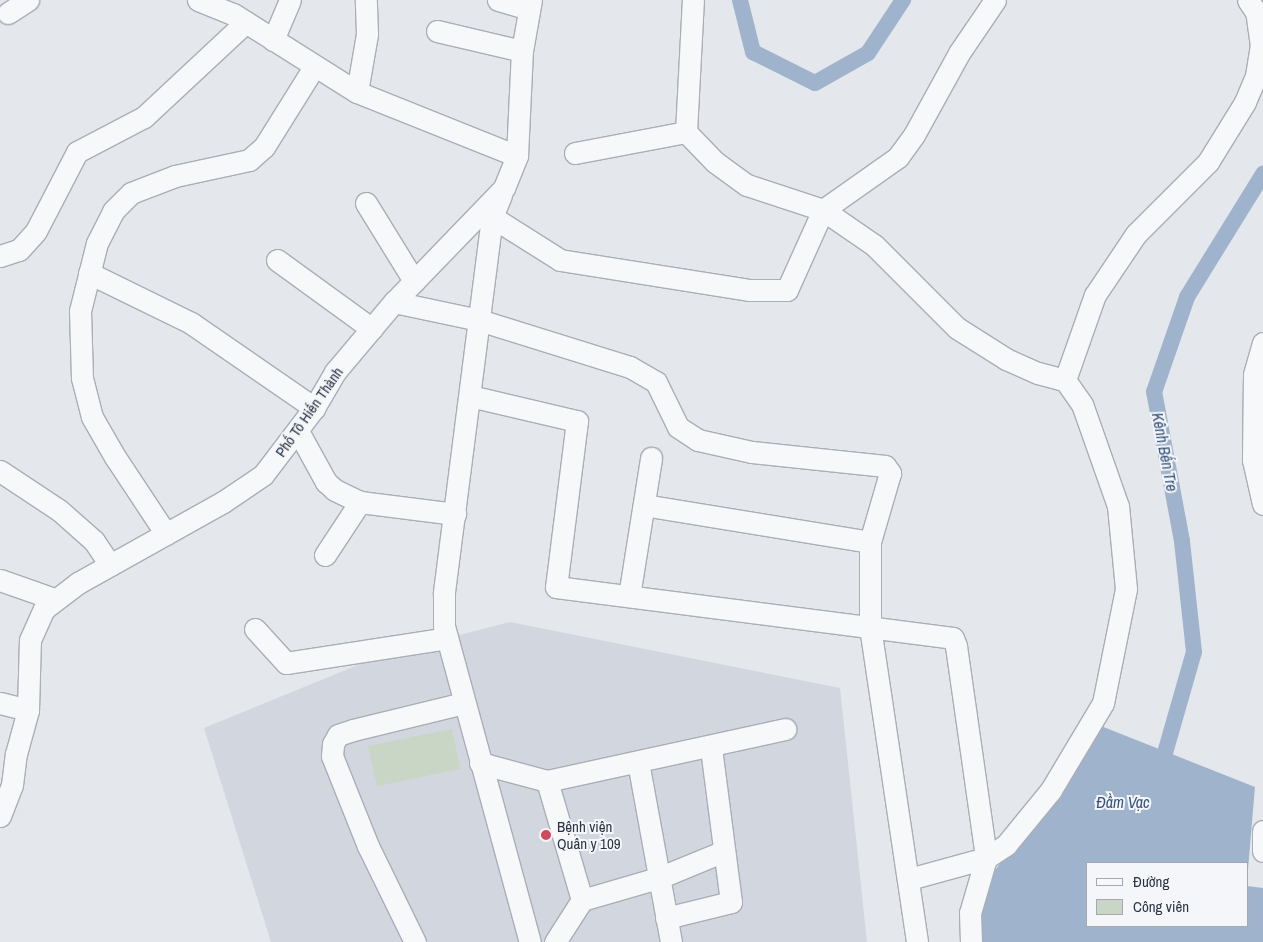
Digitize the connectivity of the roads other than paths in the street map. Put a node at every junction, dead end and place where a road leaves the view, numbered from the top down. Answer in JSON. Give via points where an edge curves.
{"nodes":[{"id":1,"x":28,"y":0,"type":"edge"},
{"id":2,"x":198,"y":0,"type":"edge"},
{"id":3,"x":290,"y":0,"type":"edge"},
{"id":4,"x":366,"y":0,"type":"edge"},
{"id":5,"x":498,"y":0,"type":"edge"},
{"id":6,"x":693,"y":0,"type":"edge"},
{"id":7,"x":995,"y":0,"type":"edge"},
{"id":8,"x":1248,"y":0,"type":"edge"},
{"id":9,"x":530,"y":4,"type":"edge"},
{"id":10,"x":8,"y":13,"type":"dead end"},
{"id":11,"x":246,"y":22,"type":"junction"},
{"id":12,"x":437,"y":31,"type":"dead end"},
{"id":13,"x":273,"y":40,"type":"junction"},
{"id":14,"x":522,"y":51,"type":"junction"},
{"id":15,"x":314,"y":67,"type":"junction"},
{"id":16,"x":357,"y":92,"type":"junction"},
{"id":17,"x":686,"y":132,"type":"junction"},
{"id":18,"x":575,"y":153,"type":"dead end"},
{"id":19,"x":517,"y":156,"type":"junction"},
{"id":20,"x":504,"y":188,"type":"junction"},
{"id":21,"x":366,"y":203,"type":"dead end"},
{"id":22,"x":823,"y":210,"type":"junction"},
{"id":23,"x":492,"y":217,"type":"junction"},
{"id":24,"x":0,"y":256,"type":"edge"},
{"id":25,"x":277,"y":260,"type":"dead end"},
{"id":26,"x":89,"y":273,"type":"junction"},
{"id":27,"x":414,"y":281,"type":"junction"},
{"id":28,"x":394,"y":302,"type":"junction"},
{"id":29,"x":479,"y":320,"type":"junction"},
{"id":30,"x":372,"y":329,"type":"junction"},
{"id":31,"x":1263,"y":343,"type":"edge"},
{"id":32,"x":1065,"y":380,"type":"junction"},
{"id":33,"x":470,"y":396,"type":"junction"},
{"id":34,"x":314,"y":408,"type":"junction"},
{"id":35,"x":298,"y":431,"type":"junction"},
{"id":36,"x":651,"y":458,"type":"dead end"},
{"id":37,"x":0,"y":471,"type":"edge"},
{"id":38,"x":360,"y":502,"type":"junction"},
{"id":39,"x":1263,"y":504,"type":"edge"},
{"id":40,"x":644,"y":505,"type":"junction"},
{"id":41,"x":455,"y":514,"type":"junction"},
{"id":42,"x":166,"y":534,"type":"junction"},
{"id":43,"x":870,"y":542,"type":"junction"},
{"id":44,"x":325,"y":555,"type":"dead end"},
{"id":45,"x":110,"y":565,"type":"junction"},
{"id":46,"x":0,"y":580,"type":"edge"},
{"id":47,"x":629,"y":596,"type":"junction"},
{"id":48,"x":54,"y":599,"type":"junction"},
{"id":49,"x":870,"y":627,"type":"junction"},
{"id":50,"x":255,"y":629,"type":"dead end"},
{"id":51,"x":447,"y":638,"type":"junction"},
{"id":52,"x":464,"y":703,"type":"junction"},
{"id":53,"x":0,"y":704,"type":"edge"},
{"id":54,"x":28,"y":710,"type":"junction"},
{"id":55,"x":785,"y":729,"type":"dead end"},
{"id":56,"x":711,"y":747,"type":"junction"},
{"id":57,"x":638,"y":762,"type":"junction"},
{"id":58,"x":480,"y":763,"type":"junction"},
{"id":59,"x":547,"y":781,"type":"junction"},
{"id":60,"x":0,"y":816,"type":"edge"},
{"id":61,"x":1263,"y":831,"type":"edge"},
{"id":62,"x":724,"y":850,"type":"junction"},
{"id":63,"x":1263,"y":851,"type":"edge"},
{"id":64,"x":986,"y":858,"type":"junction"},
{"id":65,"x":661,"y":877,"type":"junction"},
{"id":66,"x":910,"y":879,"type":"junction"},
{"id":67,"x":582,"y":900,"type":"junction"},
{"id":68,"x":666,"y":918,"type":"junction"},
{"id":69,"x":415,"y":942,"type":"edge"},
{"id":70,"x":530,"y":942,"type":"edge"},
{"id":71,"x":555,"y":942,"type":"edge"},
{"id":72,"x":671,"y":942,"type":"edge"},
{"id":73,"x":916,"y":942,"type":"edge"},
{"id":74,"x":971,"y":942,"type":"edge"}],
"edges":[{"from":1,"to":10,"type":"street"},
{"from":2,"to":11,"type":"street"},
{"from":3,"to":13,"type":"street"},
{"from":4,"to":16,"type":"street","via":[[368,34]]},
{"from":5,"to":9,"type":"street"},
{"from":6,"to":17,"type":"street"},
{"from":7,"to":22,"type":"street","via":[[959,53],[914,135],[898,157]]},
{"from":8,"to":32,"type":"street","via":[[1256,12],[1261,46],[1256,76],[1245,102],[1208,162],[1136,234],[1095,295]]},
{"from":9,"to":14,"type":"street","name":"Phố Tô Hiến Thành"},
{"from":11,"to":13,"type":"street"},
{"from":11,"to":24,"type":"street","via":[[144,117],[77,152],[36,231],[19,250]]},
{"from":12,"to":14,"type":"street"},
{"from":13,"to":15,"type":"street"},
{"from":14,"to":19,"type":"street","name":"Phố Tô Hiến Thành"},
{"from":15,"to":16,"type":"street"},
{"from":15,"to":26,"type":"street","via":[[264,147],[249,160],[175,176],[131,193],[113,210],[96,244]]},
{"from":16,"to":19,"type":"street"},
{"from":17,"to":18,"type":"street"},
{"from":17,"to":22,"type":"street","via":[[714,162],[747,185]]},
{"from":19,"to":20,"type":"street","name":"Phố Tô Hiến Thành"},
{"from":20,"to":23,"type":"street"},
{"from":20,"to":27,"type":"street","name":"Phố Tô Hiến Thành"},
{"from":21,"to":27,"type":"street"},
{"from":22,"to":23,"type":"street","via":[[787,290],[749,290],[560,260]]},
{"from":22,"to":32,"type":"street","via":[[874,245],[957,328],[1006,360]]},
{"from":23,"to":29,"type":"street"},
{"from":25,"to":30,"type":"street"},
{"from":26,"to":34,"type":"street","via":[[191,323]]},
{"from":26,"to":42,"type":"street","via":[[80,312],[82,378],[92,417]]},
{"from":27,"to":28,"type":"street","name":"Phố Tô Hiến Thành"},
{"from":28,"to":29,"type":"street"},
{"from":28,"to":30,"type":"street","name":"Phố Tô Hiến Thành"},
{"from":29,"to":33,"type":"street"},
{"from":29,"to":43,"type":"street","via":[[646,375],[656,382],[678,427],[698,440],[752,452],[884,466],[890,473]]},
{"from":30,"to":34,"type":"street","name":"Phố Tô Hiến Thành","via":[[335,372]]},
{"from":31,"to":39,"type":"street","via":[[1254,375],[1253,460]]},
{"from":32,"to":64,"type":"street","via":[[1082,404],[1118,506],[1126,588],[1104,703],[1050,790],[1006,845]]},
{"from":33,"to":41,"type":"street"},
{"from":33,"to":47,"type":"street","via":[[577,421],[556,587]]},
{"from":34,"to":35,"type":"street","name":"Phố Tô Hiến Thành"},
{"from":35,"to":38,"type":"street","via":[[326,482]]},
{"from":35,"to":42,"type":"street","name":"Phố Tô Hiến Thành","via":[[263,475]]},
{"from":36,"to":40,"type":"street"},
{"from":37,"to":45,"type":"street","via":[[59,510],[94,541]]},
{"from":38,"to":41,"type":"street"},
{"from":38,"to":44,"type":"street"},
{"from":40,"to":43,"type":"street"},
{"from":40,"to":47,"type":"street"},
{"from":41,"to":51,"type":"street","via":[[444,594]]},
{"from":42,"to":45,"type":"street","name":"Phố Tô Hiến Thành"},
{"from":43,"to":49,"type":"street"},
{"from":45,"to":48,"type":"street","name":"Phố Tô Hiến Thành"},
{"from":46,"to":48,"type":"street"},
{"from":47,"to":49,"type":"street"},
{"from":48,"to":54,"type":"street","name":"Phố Tô Hiến Thành","via":[[44,608],[30,640]]},
{"from":49,"to":64,"type":"street","via":[[947,636],[956,646]]},
{"from":49,"to":66,"type":"street"},
{"from":50,"to":51,"type":"street","via":[[286,663]]},
{"from":51,"to":52,"type":"street"},
{"from":52,"to":58,"type":"street"},
{"from":52,"to":69,"type":"street","via":[[353,730],[338,735],[333,744],[332,756],[368,846]]},
{"from":53,"to":54,"type":"street"},
{"from":54,"to":60,"type":"street","name":"Phố Tô Hiến Thành","via":[[16,754],[12,785]]},
{"from":55,"to":56,"type":"street"},
{"from":56,"to":57,"type":"street"},
{"from":56,"to":62,"type":"street"},
{"from":57,"to":59,"type":"street"},
{"from":57,"to":65,"type":"street"},
{"from":58,"to":59,"type":"street"},
{"from":58,"to":70,"type":"street"},
{"from":59,"to":67,"type":"street"},
{"from":61,"to":63,"type":"street"},
{"from":62,"to":65,"type":"street"},
{"from":62,"to":68,"type":"street","via":[[731,902]]},
{"from":64,"to":66,"type":"street"},
{"from":64,"to":74,"type":"street","via":[[970,913]]},
{"from":65,"to":67,"type":"street"},
{"from":65,"to":68,"type":"street"},
{"from":66,"to":73,"type":"street"},
{"from":67,"to":71,"type":"street"},
{"from":68,"to":72,"type":"street"}]}
